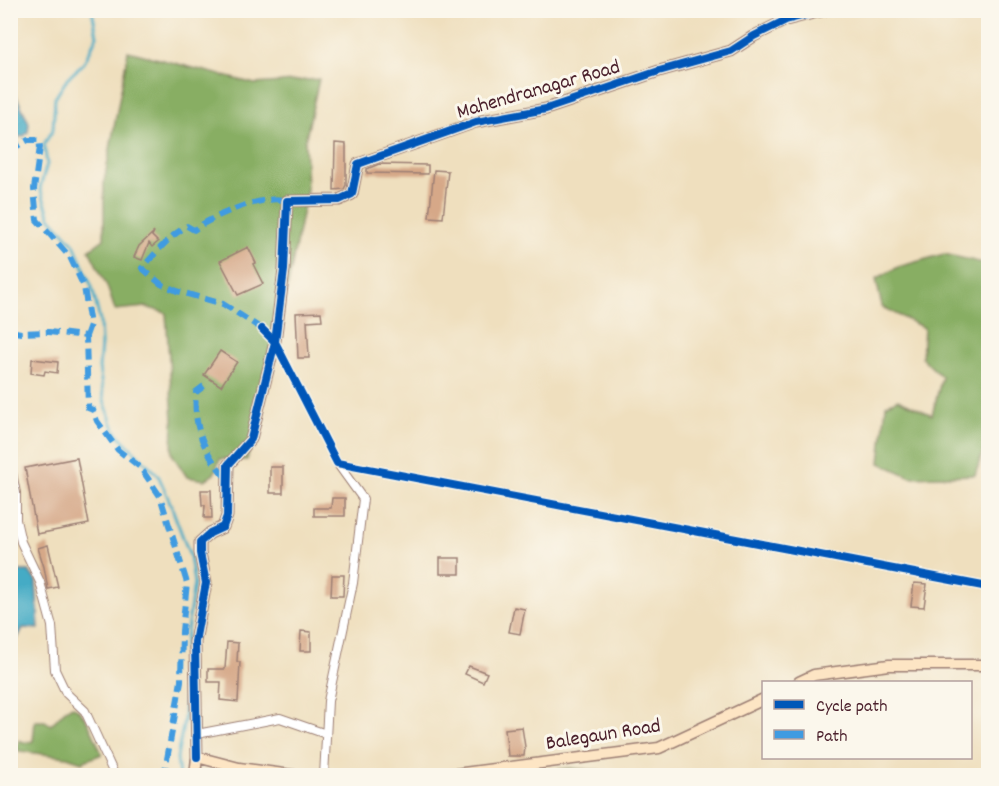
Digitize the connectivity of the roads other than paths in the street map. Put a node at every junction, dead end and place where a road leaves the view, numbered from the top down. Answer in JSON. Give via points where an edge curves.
{"nodes":[{"id":1,"x":825,"y":10,"type":"edge"},
{"id":2,"x":262,"y":329,"type":"dead end"},
{"id":3,"x":275,"y":342,"type":"junction"},
{"id":4,"x":10,"y":463,"type":"edge"},
{"id":5,"x":337,"y":463,"type":"junction"},
{"id":6,"x":10,"y":531,"type":"edge"},
{"id":7,"x":21,"y":542,"type":"junction"},
{"id":8,"x":988,"y":587,"type":"edge"},
{"id":9,"x":988,"y":665,"type":"edge"},
{"id":10,"x":801,"y":681,"type":"edge"},
{"id":11,"x":762,"y":700,"type":"edge"},
{"id":12,"x":196,"y":734,"type":"junction"},
{"id":13,"x":326,"y":734,"type":"junction"},
{"id":14,"x":197,"y":757,"type":"junction"},
{"id":15,"x":195,"y":774,"type":"edge"},
{"id":16,"x":115,"y":776,"type":"edge"},
{"id":17,"x":299,"y":776,"type":"edge"},
{"id":18,"x":324,"y":776,"type":"edge"},
{"id":19,"x":440,"y":776,"type":"edge"}],
"edges":[{"from":1,"to":3,"type":"street","name":"Mahendranagar Road","via":[[786,20],[731,51],[546,109],[476,122],[358,164],[352,194],[339,200],[287,201]]},
{"from":2,"to":3,"type":"street"},
{"from":3,"to":5,"type":"street"},
{"from":3,"to":12,"type":"street","name":"Mahendranagar Road","via":[[251,439],[228,465],[227,516],[223,527],[200,542],[206,583],[195,642]]},
{"from":4,"to":7,"type":"street"},
{"from":5,"to":8,"type":"street"},
{"from":5,"to":13,"type":"street","via":[[363,499],[353,583],[328,701]]},
{"from":6,"to":7,"type":"street"},
{"from":7,"to":16,"type":"street","via":[[40,582],[52,626],[55,670],[66,693],[84,711]]},
{"from":9,"to":10,"type":"street","via":[[889,666],[814,675]]},
{"from":11,"to":19,"type":"street","name":"Balegaun Road","via":[[659,748]]},
{"from":12,"to":13,"type":"street","via":[[280,718]]},
{"from":12,"to":14,"type":"street","name":"Mahendranagar Road"},
{"from":13,"to":18,"type":"street"},
{"from":14,"to":15,"type":"street"},
{"from":14,"to":17,"type":"street","via":[[239,768]]}]}
